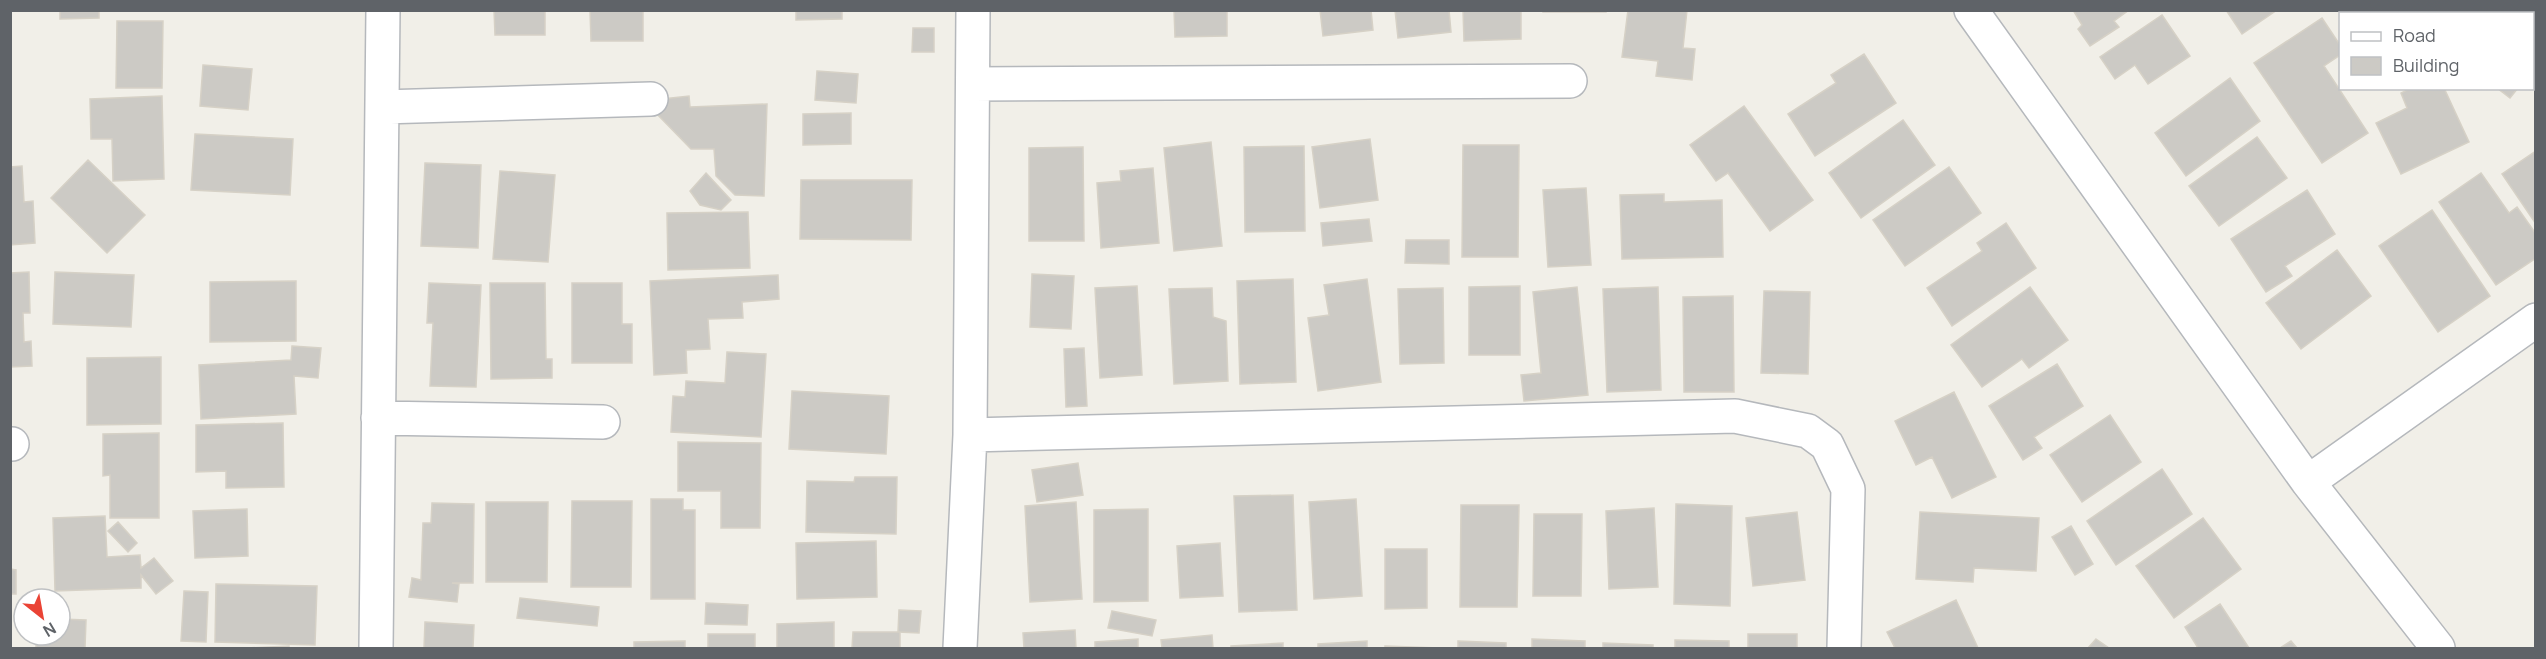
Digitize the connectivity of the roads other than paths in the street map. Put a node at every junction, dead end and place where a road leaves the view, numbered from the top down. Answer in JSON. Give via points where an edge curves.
{"nodes":[{"id":1,"x":383,"y":10,"type":"edge"},
{"id":2,"x":973,"y":10,"type":"edge"},
{"id":3,"x":1971,"y":10,"type":"edge"},
{"id":4,"x":1570,"y":81,"type":"dead end"},
{"id":5,"x":973,"y":84,"type":"junction"},
{"id":6,"x":651,"y":99,"type":"dead end"},
{"id":7,"x":382,"y":107,"type":"junction"},
{"id":8,"x":2535,"y":320,"type":"edge"},
{"id":9,"x":378,"y":418,"type":"junction"},
{"id":10,"x":603,"y":422,"type":"dead end"},
{"id":11,"x":970,"y":435,"type":"junction"},
{"id":12,"x":2308,"y":483,"type":"junction"},
{"id":13,"x":376,"y":648,"type":"edge"},
{"id":14,"x":960,"y":648,"type":"edge"},
{"id":15,"x":1844,"y":648,"type":"edge"},
{"id":16,"x":2438,"y":648,"type":"edge"}],
"edges":[{"from":1,"to":7,"type":"street"},
{"from":2,"to":5,"type":"street"},
{"from":3,"to":12,"type":"street"},
{"from":4,"to":5,"type":"street"},
{"from":5,"to":11,"type":"street"},
{"from":6,"to":7,"type":"street"},
{"from":7,"to":9,"type":"street"},
{"from":8,"to":12,"type":"street"},
{"from":9,"to":10,"type":"street"},
{"from":9,"to":13,"type":"street"},
{"from":11,"to":14,"type":"street"},
{"from":11,"to":15,"type":"street","via":[[1735,416],[1808,431],[1827,445],[1848,489]]},
{"from":12,"to":16,"type":"street"}]}
